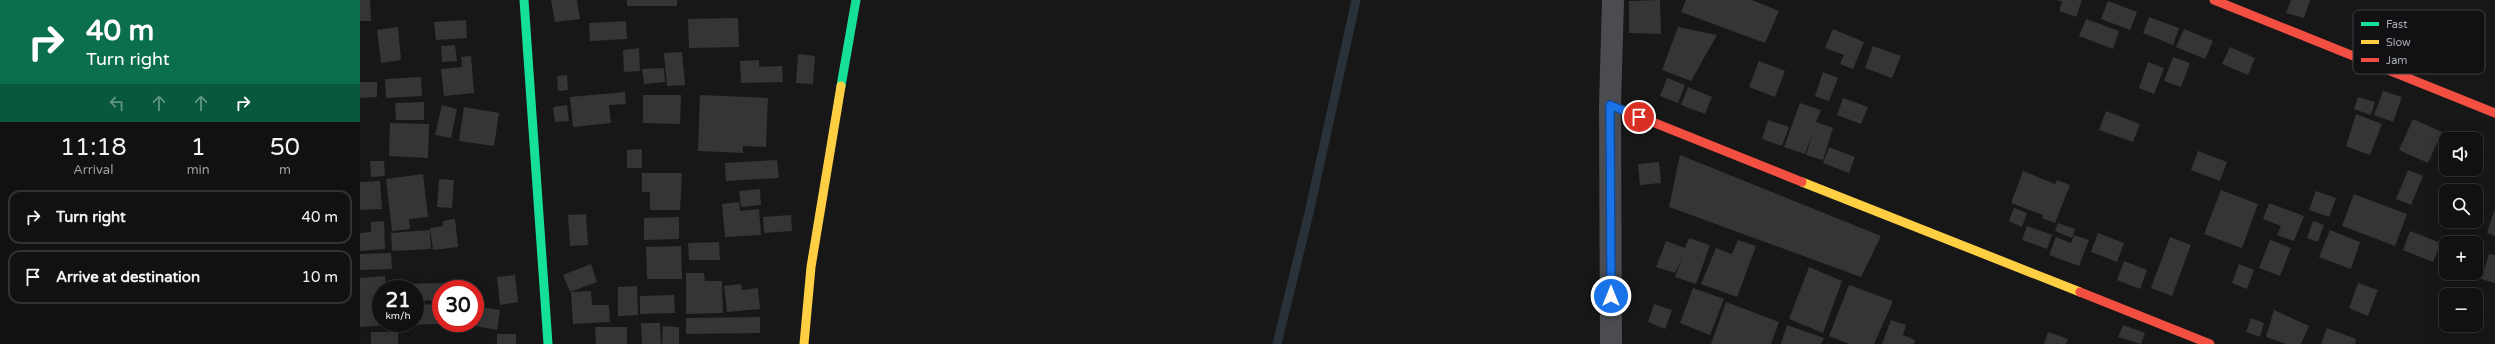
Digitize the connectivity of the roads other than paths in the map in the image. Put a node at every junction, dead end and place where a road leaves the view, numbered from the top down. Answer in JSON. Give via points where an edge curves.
{"nodes":[{"id":1,"x":524,"y":0,"type":"edge"},
{"id":2,"x":856,"y":0,"type":"edge"},
{"id":3,"x":1613,"y":0,"type":"edge"},
{"id":4,"x":2214,"y":0,"type":"edge"},
{"id":5,"x":2353,"y":56,"type":"edge"},
{"id":6,"x":2398,"y":74,"type":"edge"},
{"id":7,"x":1610,"y":105,"type":"junction"},
{"id":8,"x":2495,"y":113,"type":"edge"},
{"id":9,"x":548,"y":344,"type":"edge"},
{"id":10,"x":804,"y":344,"type":"edge"},
{"id":11,"x":1611,"y":344,"type":"edge"},
{"id":12,"x":2210,"y":344,"type":"edge"}],
"edges":[{"from":1,"to":9,"type":"street"},
{"from":2,"to":10,"type":"street","via":[[811,267]]},
{"from":3,"to":7,"type":"street"},
{"from":4,"to":5,"type":"street"},
{"from":6,"to":8,"type":"street"},
{"from":7,"to":11,"type":"street"},
{"from":7,"to":12,"type":"street"}]}
